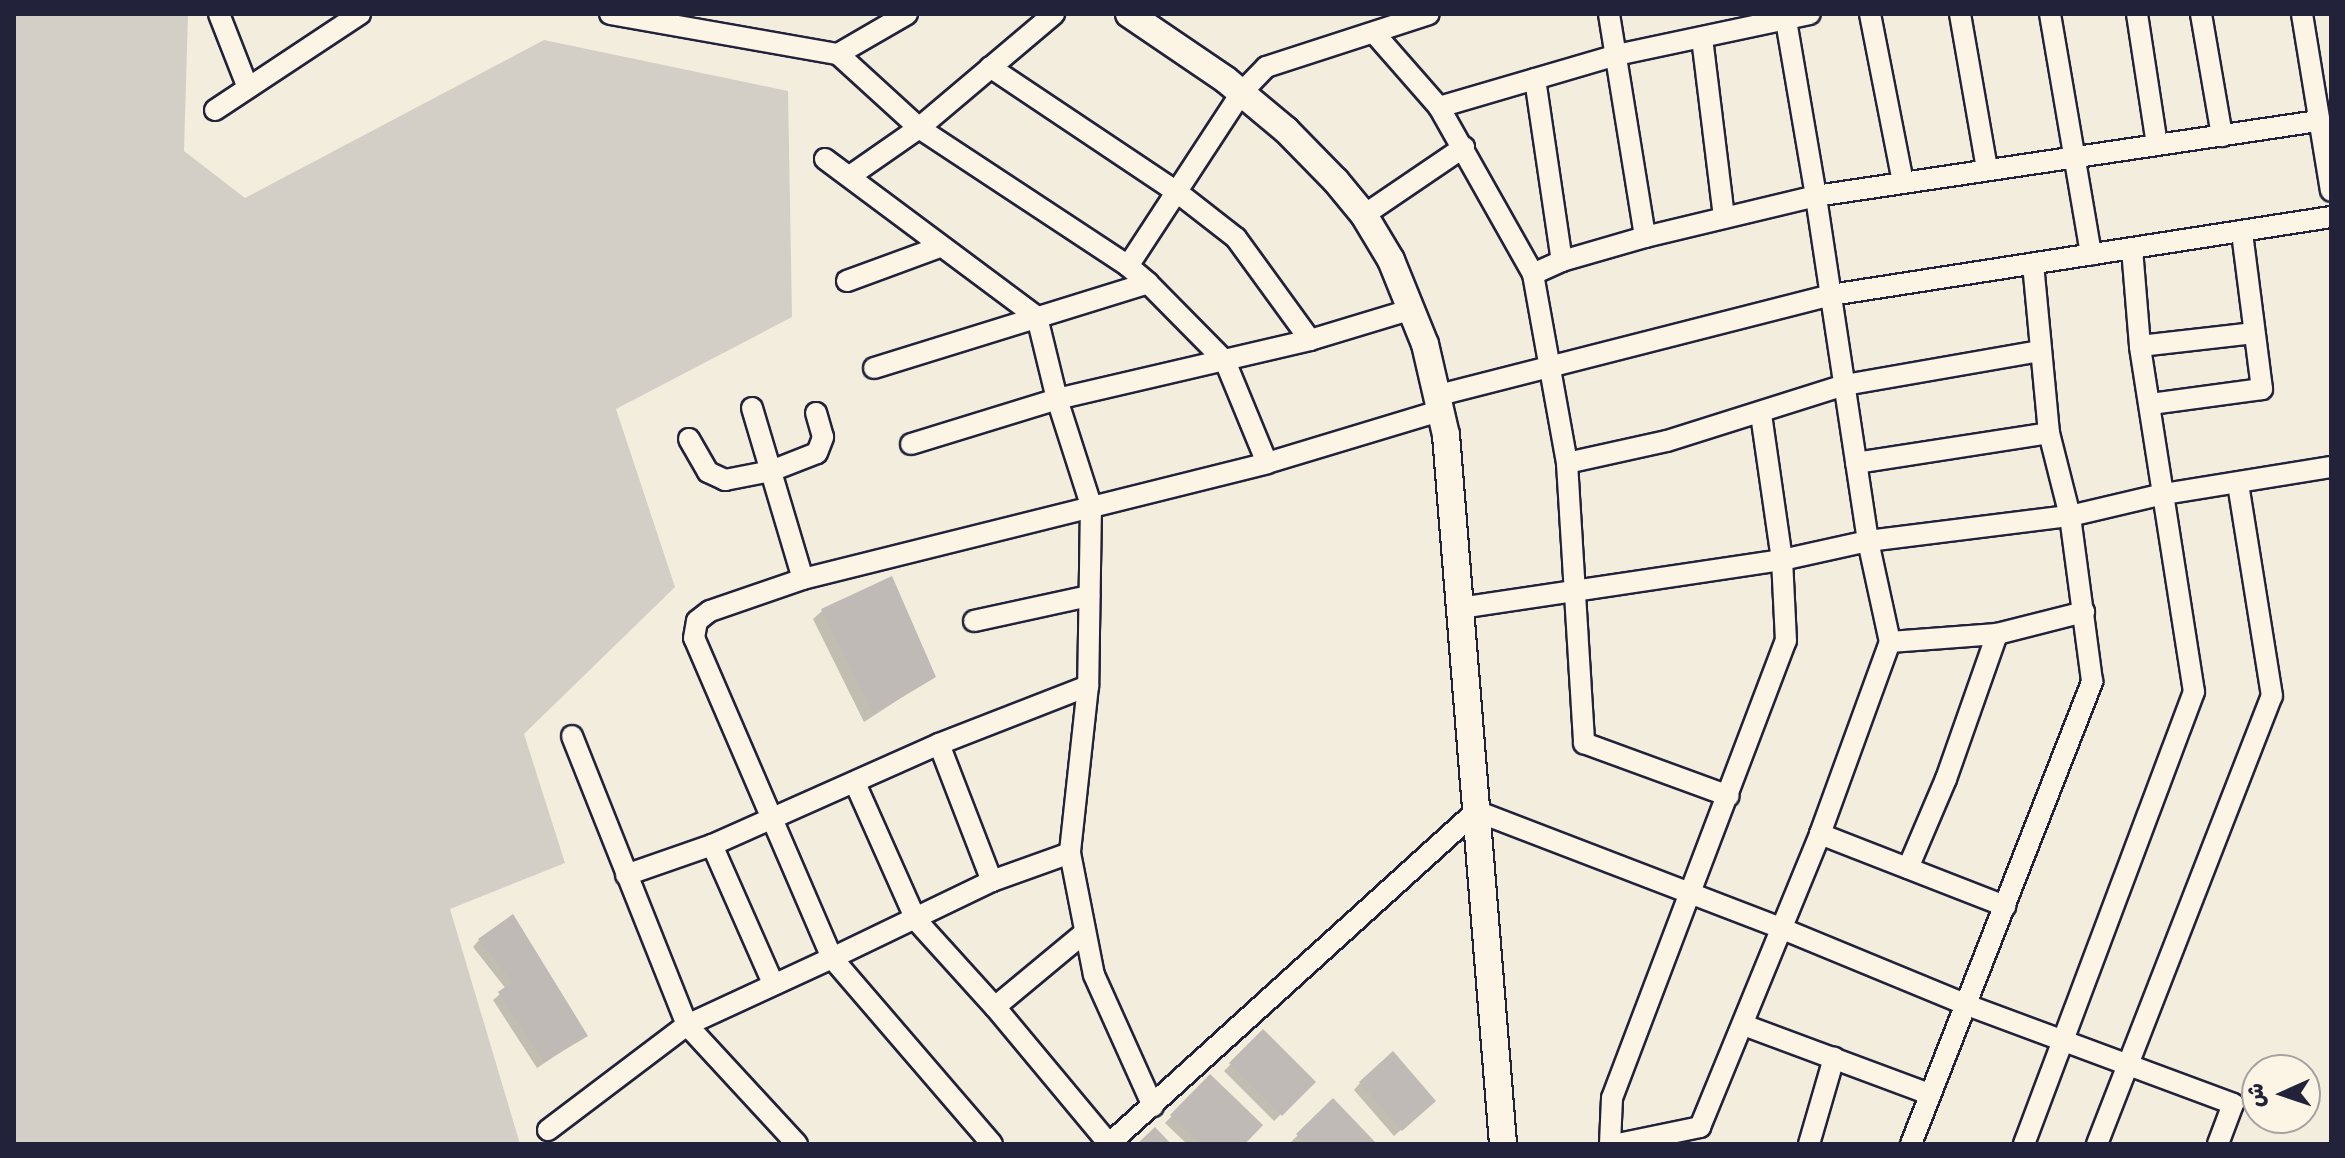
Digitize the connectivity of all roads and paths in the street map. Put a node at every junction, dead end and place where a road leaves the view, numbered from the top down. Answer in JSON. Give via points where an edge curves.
{"nodes":[{"id":1,"x":219,"y":14,"type":"edge"},
{"id":2,"x":360,"y":14,"type":"edge"},
{"id":3,"x":610,"y":14,"type":"edge"},
{"id":4,"x":907,"y":14,"type":"edge"},
{"id":5,"x":1054,"y":14,"type":"edge"},
{"id":6,"x":1429,"y":14,"type":"edge"},
{"id":7,"x":1609,"y":14,"type":"edge"},
{"id":8,"x":1810,"y":14,"type":"edge"},
{"id":9,"x":1870,"y":14,"type":"edge"},
{"id":10,"x":1960,"y":14,"type":"edge"},
{"id":11,"x":2050,"y":14,"type":"edge"},
{"id":12,"x":2137,"y":14,"type":"edge"},
{"id":13,"x":2201,"y":14,"type":"edge"},
{"id":14,"x":2302,"y":14,"type":"edge"},
{"id":15,"x":1133,"y":15,"type":"edge"},
{"id":16,"x":1785,"y":16,"type":"edge"},
{"id":17,"x":1375,"y":34,"type":"junction"},
{"id":18,"x":1702,"y":38,"type":"junction"},
{"id":19,"x":838,"y":54,"type":"junction"},
{"id":20,"x":1617,"y":55,"type":"junction"},
{"id":21,"x":990,"y":67,"type":"junction"},
{"id":22,"x":1535,"y":79,"type":"junction"},
{"id":23,"x":248,"y":88,"type":"junction"},
{"id":24,"x":1241,"y":93,"type":"junction"},
{"id":25,"x":1439,"y":107,"type":"junction"},
{"id":26,"x":215,"y":110,"type":"dead end"},
{"id":27,"x":2318,"y":121,"type":"junction"},
{"id":28,"x":919,"y":128,"type":"junction"},
{"id":29,"x":2222,"y":136,"type":"junction"},
{"id":30,"x":2157,"y":144,"type":"junction"},
{"id":31,"x":1464,"y":147,"type":"junction"},
{"id":32,"x":2073,"y":156,"type":"junction"},
{"id":33,"x":825,"y":159,"type":"dead end"},
{"id":34,"x":1987,"y":169,"type":"junction"},
{"id":35,"x":850,"y":176,"type":"junction"},
{"id":36,"x":1903,"y":182,"type":"junction"},
{"id":37,"x":2331,"y":191,"type":"edge"},
{"id":38,"x":1177,"y":192,"type":"junction"},
{"id":39,"x":1816,"y":196,"type":"junction"},
{"id":40,"x":1364,"y":215,"type":"junction"},
{"id":41,"x":2331,"y":217,"type":"edge"},
{"id":42,"x":1724,"y":218,"type":"junction"},
{"id":43,"x":2242,"y":233,"type":"junction"},
{"id":44,"x":1645,"y":237,"type":"junction"},
{"id":45,"x":940,"y":247,"type":"junction"},
{"id":46,"x":2132,"y":248,"type":"junction"},
{"id":47,"x":2091,"y":255,"type":"junction"},
{"id":48,"x":1562,"y":261,"type":"junction"},
{"id":49,"x":2033,"y":264,"type":"junction"},
{"id":50,"x":1128,"y":266,"type":"junction"},
{"id":51,"x":1533,"y":274,"type":"junction"},
{"id":52,"x":847,"y":281,"type":"dead end"},
{"id":53,"x":1148,"y":283,"type":"junction"},
{"id":54,"x":1831,"y":295,"type":"junction"},
{"id":55,"x":1413,"y":309,"type":"junction"},
{"id":56,"x":1037,"y":317,"type":"junction"},
{"id":57,"x":2254,"y":333,"type":"junction"},
{"id":58,"x":1310,"y":340,"type":"junction"},
{"id":59,"x":2140,"y":346,"type":"junction"},
{"id":60,"x":2039,"y":351,"type":"junction"},
{"id":61,"x":1225,"y":361,"type":"junction"},
{"id":62,"x":1551,"y":367,"type":"junction"},
{"id":63,"x":874,"y":368,"type":"dead end"},
{"id":64,"x":1845,"y":385,"type":"junction"},
{"id":65,"x":1057,"y":399,"type":"junction"},
{"id":66,"x":1441,"y":402,"type":"junction"},
{"id":67,"x":2151,"y":404,"type":"junction"},
{"id":68,"x":752,"y":408,"type":"dead end"},
{"id":69,"x":816,"y":413,"type":"dead end"},
{"id":70,"x":1761,"y":415,"type":"junction"},
{"id":71,"x":2049,"y":433,"type":"junction"},
{"id":72,"x":689,"y":439,"type":"dead end"},
{"id":73,"x":911,"y":444,"type":"dead end"},
{"id":74,"x":1267,"y":463,"type":"junction"},
{"id":75,"x":1567,"y":463,"type":"junction"},
{"id":76,"x":1856,"y":463,"type":"junction"},
{"id":77,"x":2331,"y":467,"type":"edge"},
{"id":78,"x":771,"y":471,"type":"junction"},
{"id":79,"x":2238,"y":484,"type":"junction"},
{"id":80,"x":2164,"y":494,"type":"junction"},
{"id":81,"x":1091,"y":505,"type":"junction"},
{"id":82,"x":2070,"y":516,"type":"junction"},
{"id":83,"x":1868,"y":541,"type":"junction"},
{"id":84,"x":1782,"y":560,"type":"junction"},
{"id":85,"x":803,"y":579,"type":"junction"},
{"id":86,"x":1572,"y":591,"type":"junction"},
{"id":87,"x":1089,"y":596,"type":"junction"},
{"id":88,"x":1460,"y":608,"type":"junction"},
{"id":89,"x":2084,"y":612,"type":"junction"},
{"id":90,"x":974,"y":621,"type":"dead end"},
{"id":91,"x":1997,"y":634,"type":"junction"},
{"id":92,"x":1890,"y":642,"type":"junction"},
{"id":93,"x":1088,"y":686,"type":"junction"},
{"id":94,"x":572,"y":736,"type":"dead end"},
{"id":95,"x":939,"y":744,"type":"junction"},
{"id":96,"x":855,"y":783,"type":"junction"},
{"id":97,"x":1729,"y":796,"type":"junction"},
{"id":98,"x":1476,"y":811,"type":"junction"},
{"id":99,"x":772,"y":819,"type":"junction"},
{"id":100,"x":1820,"y":834,"type":"junction"},
{"id":101,"x":712,"y":845,"type":"junction"},
{"id":102,"x":1070,"y":853,"type":"junction"},
{"id":103,"x":1908,"y":868,"type":"junction"},
{"id":104,"x":626,"y":875,"type":"junction"},
{"id":105,"x":992,"y":881,"type":"junction"},
{"id":106,"x":1692,"y":895,"type":"junction"},
{"id":107,"x":2005,"y":906,"type":"junction"},
{"id":108,"x":916,"y":920,"type":"junction"},
{"id":109,"x":1783,"y":929,"type":"junction"},
{"id":110,"x":1084,"y":933,"type":"junction"},
{"id":111,"x":832,"y":958,"type":"junction"},
{"id":112,"x":773,"y":983,"type":"junction"},
{"id":113,"x":1967,"y":1005,"type":"junction"},
{"id":114,"x":995,"y":1007,"type":"junction"},
{"id":115,"x":687,"y":1025,"type":"junction"},
{"id":116,"x":1744,"y":1025,"type":"junction"},
{"id":117,"x":2063,"y":1039,"type":"junction"},
{"id":118,"x":1834,"y":1058,"type":"junction"},
{"id":119,"x":2128,"y":1065,"type":"junction"},
{"id":120,"x":1930,"y":1094,"type":"junction"},
{"id":121,"x":1153,"y":1106,"type":"junction"},
{"id":122,"x":548,"y":1130,"type":"dead end"},
{"id":123,"x":797,"y":1144,"type":"edge"},
{"id":124,"x":992,"y":1144,"type":"edge"},
{"id":125,"x":1109,"y":1144,"type":"edge"},
{"id":126,"x":1503,"y":1144,"type":"edge"},
{"id":127,"x":1610,"y":1144,"type":"edge"},
{"id":128,"x":1618,"y":1144,"type":"edge"},
{"id":129,"x":1809,"y":1144,"type":"edge"},
{"id":130,"x":1911,"y":1144,"type":"edge"},
{"id":131,"x":2024,"y":1144,"type":"edge"},
{"id":132,"x":2097,"y":1144,"type":"edge"},
{"id":133,"x":2218,"y":1144,"type":"edge"}],
"edges":[{"from":1,"to":23,"type":"street"},
{"from":2,"to":23,"type":"street"},
{"from":3,"to":19,"type":"street"},
{"from":4,"to":19,"type":"street"},
{"from":5,"to":21,"type":"street"},
{"from":6,"to":17,"type":"street"},
{"from":7,"to":20,"type":"street"},
{"from":8,"to":16,"type":"street"},
{"from":9,"to":36,"type":"street"},
{"from":10,"to":34,"type":"street"},
{"from":11,"to":32,"type":"street"},
{"from":12,"to":30,"type":"street"},
{"from":13,"to":29,"type":"street"},
{"from":14,"to":27,"type":"street"},
{"from":15,"to":24,"type":"street"},
{"from":16,"to":18,"type":"street"},
{"from":16,"to":39,"type":"street"},
{"from":17,"to":24,"type":"street","via":[[1266,67]]},
{"from":17,"to":25,"type":"street"},
{"from":18,"to":20,"type":"street"},
{"from":18,"to":42,"type":"street"},
{"from":19,"to":28,"type":"street"},
{"from":20,"to":22,"type":"street"},
{"from":20,"to":44,"type":"street"},
{"from":21,"to":28,"type":"street"},
{"from":21,"to":38,"type":"street"},
{"from":22,"to":25,"type":"street"},
{"from":22,"to":48,"type":"street"},
{"from":23,"to":26,"type":"street"},
{"from":24,"to":38,"type":"street"},
{"from":24,"to":40,"type":"street","via":[[1286,130]]},
{"from":25,"to":31,"type":"street"},
{"from":27,"to":29,"type":"street"},
{"from":27,"to":37,"type":"street"},
{"from":28,"to":35,"type":"street"},
{"from":28,"to":50,"type":"street"},
{"from":29,"to":30,"type":"street"},
{"from":30,"to":32,"type":"street"},
{"from":31,"to":40,"type":"street"},
{"from":31,"to":51,"type":"street"},
{"from":32,"to":34,"type":"street"},
{"from":32,"to":47,"type":"street"},
{"from":33,"to":35,"type":"street"},
{"from":34,"to":36,"type":"street"},
{"from":35,"to":45,"type":"street"},
{"from":36,"to":39,"type":"street"},
{"from":38,"to":50,"type":"street"},
{"from":38,"to":58,"type":"street","via":[[1236,238]]},
{"from":39,"to":42,"type":"street"},
{"from":39,"to":54,"type":"street"},
{"from":40,"to":55,"type":"street"},
{"from":41,"to":43,"type":"street"},
{"from":42,"to":44,"type":"street"},
{"from":43,"to":46,"type":"street"},
{"from":43,"to":57,"type":"street"},
{"from":44,"to":48,"type":"street"},
{"from":45,"to":52,"type":"street"},
{"from":45,"to":56,"type":"street"},
{"from":46,"to":47,"type":"street"},
{"from":46,"to":59,"type":"street"},
{"from":47,"to":49,"type":"street"},
{"from":48,"to":51,"type":"street"},
{"from":49,"to":54,"type":"street"},
{"from":49,"to":60,"type":"street"},
{"from":50,"to":53,"type":"street"},
{"from":51,"to":62,"type":"street"},
{"from":53,"to":56,"type":"street"},
{"from":53,"to":61,"type":"street"},
{"from":54,"to":62,"type":"street"},
{"from":54,"to":64,"type":"street"},
{"from":55,"to":58,"type":"street"},
{"from":55,"to":66,"type":"street"},
{"from":56,"to":63,"type":"street"},
{"from":56,"to":65,"type":"street"},
{"from":57,"to":59,"type":"street"},
{"from":57,"to":67,"type":"street","via":[[2262,389]]},
{"from":58,"to":61,"type":"street"},
{"from":59,"to":67,"type":"street"},
{"from":60,"to":64,"type":"street"},
{"from":60,"to":71,"type":"street"},
{"from":61,"to":65,"type":"street"},
{"from":61,"to":74,"type":"street"},
{"from":62,"to":66,"type":"street"},
{"from":62,"to":75,"type":"street"},
{"from":64,"to":70,"type":"street"},
{"from":64,"to":76,"type":"street"},
{"from":65,"to":73,"type":"street"},
{"from":65,"to":81,"type":"street"},
{"from":66,"to":74,"type":"street"},
{"from":66,"to":88,"type":"street"},
{"from":67,"to":80,"type":"street"},
{"from":68,"to":78,"type":"street"},
{"from":69,"to":78,"type":"street","via":[[823,437],[817,453]]},
{"from":70,"to":75,"type":"street"},
{"from":70,"to":84,"type":"street"},
{"from":71,"to":76,"type":"street"},
{"from":71,"to":82,"type":"street"},
{"from":72,"to":78,"type":"street","via":[[708,472],[725,480]]},
{"from":74,"to":81,"type":"street"},
{"from":75,"to":86,"type":"street"},
{"from":76,"to":83,"type":"street"},
{"from":77,"to":79,"type":"street"},
{"from":78,"to":85,"type":"street"},
{"from":79,"to":80,"type":"street"},
{"from":79,"to":119,"type":"street","via":[[2272,696]]},
{"from":80,"to":82,"type":"street"},
{"from":80,"to":117,"type":"street","via":[[2194,692]]},
{"from":81,"to":85,"type":"street"},
{"from":81,"to":87,"type":"street"},
{"from":82,"to":83,"type":"street"},
{"from":82,"to":89,"type":"street"},
{"from":83,"to":84,"type":"street"},
{"from":83,"to":92,"type":"street"},
{"from":84,"to":86,"type":"street"},
{"from":84,"to":97,"type":"street","via":[[1786,641]]},
{"from":85,"to":99,"type":"street","via":[[710,611],[697,621],[694,638]]},
{"from":86,"to":88,"type":"street"},
{"from":86,"to":97,"type":"street","via":[[1584,743]]},
{"from":87,"to":90,"type":"street"},
{"from":87,"to":93,"type":"street"},
{"from":88,"to":98,"type":"street"},
{"from":89,"to":91,"type":"street"},
{"from":89,"to":107,"type":"street","via":[[2092,681]]},
{"from":91,"to":92,"type":"street"},
{"from":91,"to":103,"type":"street"},
{"from":92,"to":100,"type":"street"},
{"from":93,"to":95,"type":"street"},
{"from":93,"to":102,"type":"street"},
{"from":94,"to":104,"type":"street"},
{"from":95,"to":96,"type":"street"},
{"from":95,"to":105,"type":"street"},
{"from":96,"to":99,"type":"street"},
{"from":96,"to":108,"type":"street"},
{"from":97,"to":106,"type":"street"},
{"from":98,"to":106,"type":"street"},
{"from":98,"to":121,"type":"street"},
{"from":98,"to":126,"type":"street"},
{"from":99,"to":101,"type":"street"},
{"from":99,"to":111,"type":"street"},
{"from":100,"to":103,"type":"street"},
{"from":100,"to":109,"type":"street"},
{"from":101,"to":104,"type":"street"},
{"from":101,"to":112,"type":"street"},
{"from":102,"to":105,"type":"street"},
{"from":102,"to":110,"type":"street"},
{"from":103,"to":107,"type":"street"},
{"from":104,"to":115,"type":"street"},
{"from":105,"to":108,"type":"street"},
{"from":106,"to":109,"type":"street"},
{"from":106,"to":127,"type":"street","via":[[1612,1098]]},
{"from":107,"to":113,"type":"street"},
{"from":108,"to":111,"type":"street"},
{"from":108,"to":114,"type":"street"},
{"from":109,"to":113,"type":"street"},
{"from":109,"to":116,"type":"street"},
{"from":110,"to":114,"type":"street"},
{"from":110,"to":121,"type":"street","via":[[1094,975]]},
{"from":111,"to":112,"type":"street"},
{"from":111,"to":124,"type":"street"},
{"from":112,"to":115,"type":"street"},
{"from":113,"to":117,"type":"street"},
{"from":113,"to":120,"type":"street"},
{"from":114,"to":125,"type":"street"},
{"from":115,"to":122,"type":"street"},
{"from":115,"to":123,"type":"street"},
{"from":116,"to":118,"type":"street"},
{"from":116,"to":128,"type":"street","via":[[1700,1127]]},
{"from":117,"to":119,"type":"street"},
{"from":117,"to":131,"type":"street"},
{"from":118,"to":120,"type":"street"},
{"from":118,"to":129,"type":"street"},
{"from":119,"to":132,"type":"street"},
{"from":119,"to":133,"type":"street","via":[[2233,1104]]},
{"from":120,"to":130,"type":"street"},
{"from":121,"to":125,"type":"street"}]}
